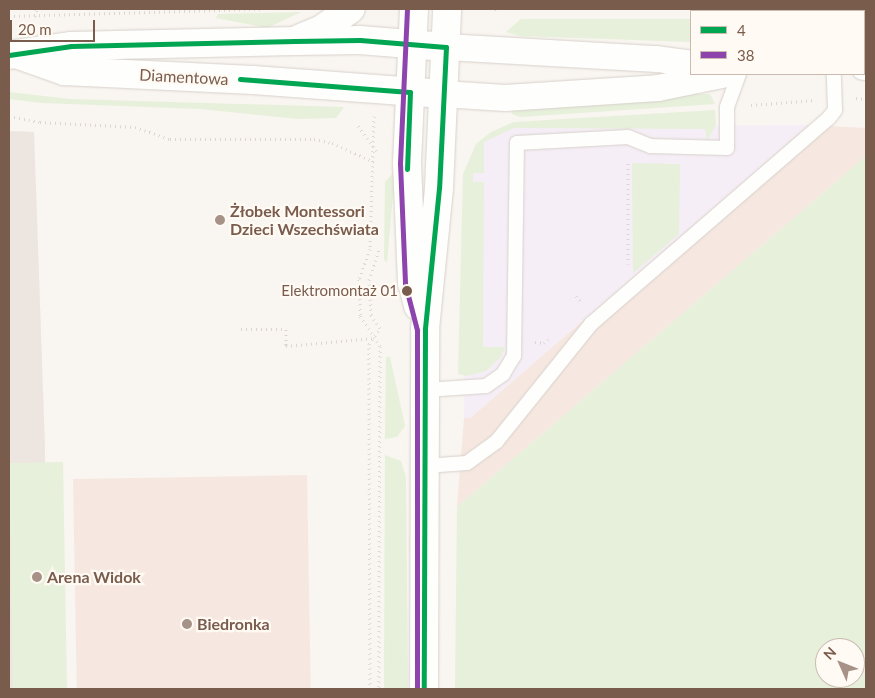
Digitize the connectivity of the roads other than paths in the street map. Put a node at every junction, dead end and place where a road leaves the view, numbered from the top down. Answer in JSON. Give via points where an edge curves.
{"nodes":[{"id":1,"x":351,"y":9,"type":"edge"},
{"id":2,"x":414,"y":9,"type":"edge"},
{"id":3,"x":447,"y":9,"type":"edge"},
{"id":4,"x":295,"y":41,"type":"junction"},
{"id":5,"x":413,"y":44,"type":"junction"},
{"id":6,"x":446,"y":47,"type":"junction"},
{"id":7,"x":13,"y":54,"type":"edge"},
{"id":8,"x":690,"y":64,"type":"edge"},
{"id":9,"x":722,"y":75,"type":"edge"},
{"id":10,"x":739,"y":75,"type":"edge"},
{"id":11,"x":834,"y":75,"type":"edge"},
{"id":12,"x":410,"y":92,"type":"junction"},
{"id":13,"x":443,"y":94,"type":"junction"},
{"id":14,"x":425,"y":329,"type":"junction"},
{"id":15,"x":425,"y":390,"type":"junction"},
{"id":16,"x":425,"y":466,"type":"junction"},
{"id":17,"x":424,"y":689,"type":"edge"}],
"edges":[{"from":1,"to":4,"type":"street","via":[[322,29]]},
{"from":2,"to":5,"type":"street"},
{"from":3,"to":6,"type":"street"},
{"from":4,"to":5,"type":"street","name":"Diamentowa","via":[[360,40]]},
{"from":4,"to":7,"type":"street","name":"Diamentowa","via":[[71,46]]},
{"from":5,"to":6,"type":"street","name":"Diamentowa"},
{"from":5,"to":12,"type":"street"},
{"from":6,"to":8,"type":"street","via":[[657,59]]},
{"from":6,"to":13,"type":"street"},
{"from":7,"to":12,"type":"street","name":"Diamentowa","via":[[64,71]]},
{"from":9,"to":13,"type":"street","via":[[658,88],[505,98]]},
{"from":10,"to":15,"type":"lane","via":[[727,107],[727,148],[650,146],[628,137],[516,143],[514,356],[503,374],[486,386]]},
{"from":11,"to":16,"type":"lane","via":[[835,110],[828,118],[591,324],[497,441],[466,463]]},
{"from":12,"to":13,"type":"street","name":"Diamentowa"},
{"from":12,"to":14,"type":"street","via":[[408,226],[412,283]]},
{"from":13,"to":14,"type":"street"},
{"from":14,"to":15,"type":"street"},
{"from":15,"to":16,"type":"street"},
{"from":16,"to":17,"type":"street"}]}
